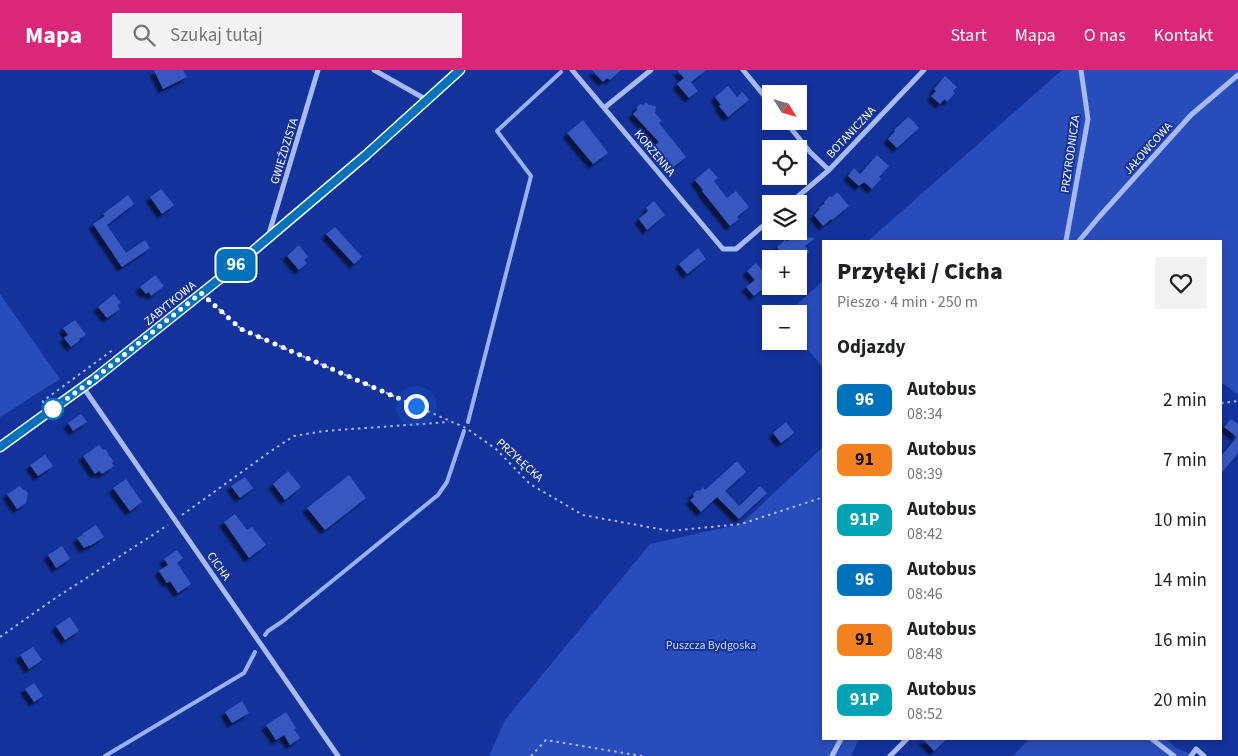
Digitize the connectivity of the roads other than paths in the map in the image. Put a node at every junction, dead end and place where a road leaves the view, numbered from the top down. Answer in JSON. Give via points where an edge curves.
{"nodes":[{"id":1,"x":318,"y":70,"type":"edge"},
{"id":2,"x":374,"y":70,"type":"edge"},
{"id":3,"x":460,"y":70,"type":"edge"},
{"id":4,"x":572,"y":70,"type":"edge"},
{"id":5,"x":651,"y":70,"type":"edge"},
{"id":6,"x":743,"y":70,"type":"edge"},
{"id":7,"x":924,"y":70,"type":"edge"},
{"id":8,"x":1081,"y":70,"type":"edge"},
{"id":9,"x":1238,"y":75,"type":"edge"},
{"id":10,"x":762,"y":93,"type":"edge"},
{"id":11,"x":427,"y":100,"type":"junction"},
{"id":12,"x":604,"y":108,"type":"junction"},
{"id":13,"x":792,"y":130,"type":"edge"},
{"id":14,"x":829,"y":170,"type":"junction"},
{"id":15,"x":800,"y":195,"type":"edge"},
{"id":16,"x":762,"y":226,"type":"edge"},
{"id":17,"x":268,"y":237,"type":"junction"},
{"id":18,"x":1066,"y":240,"type":"edge"},
{"id":19,"x":1080,"y":240,"type":"edge"},
{"id":20,"x":83,"y":387,"type":"junction"},
{"id":21,"x":0,"y":446,"type":"edge"},
{"id":22,"x":840,"y":740,"type":"edge"},
{"id":23,"x":906,"y":740,"type":"edge"},
{"id":24,"x":1153,"y":740,"type":"edge"},
{"id":25,"x":338,"y":756,"type":"edge"},
{"id":26,"x":832,"y":756,"type":"edge"},
{"id":27,"x":890,"y":756,"type":"edge"},
{"id":28,"x":1174,"y":756,"type":"edge"},
{"id":29,"x":1191,"y":756,"type":"edge"},
{"id":30,"x":1204,"y":756,"type":"edge"}],
"edges":[{"from":1,"to":17,"type":"street","name":"GWIEŹDZISTA"},
{"from":2,"to":11,"type":"street"},
{"from":3,"to":11,"type":"street","name":"ZABYTKOWA"},
{"from":4,"to":12,"type":"street","name":"KORZENNA"},
{"from":5,"to":12,"type":"street"},
{"from":6,"to":10,"type":"street"},
{"from":7,"to":14,"type":"street","name":"BOTANICZNA"},
{"from":8,"to":18,"type":"street","name":"PRZYRODNICZA","via":[[1088,119]]},
{"from":9,"to":19,"type":"street","name":"JAŁOWCOWA","via":[[1191,115]]},
{"from":11,"to":17,"type":"street","name":"ZABYTKOWA"},
{"from":12,"to":16,"type":"street","name":"KORZENNA","via":[[723,249],[736,249]]},
{"from":13,"to":14,"type":"street"},
{"from":14,"to":15,"type":"street","name":"BOTANICZNA"},
{"from":17,"to":20,"type":"street","name":"ZABYTKOWA"},
{"from":20,"to":21,"type":"street","name":"ZABYTKOWA"},
{"from":20,"to":25,"type":"street","name":"CICHA"},
{"from":22,"to":26,"type":"street"},
{"from":23,"to":27,"type":"street"},
{"from":24,"to":28,"type":"street"},
{"from":29,"to":30,"type":"street","via":[[1196,749]]}]}
